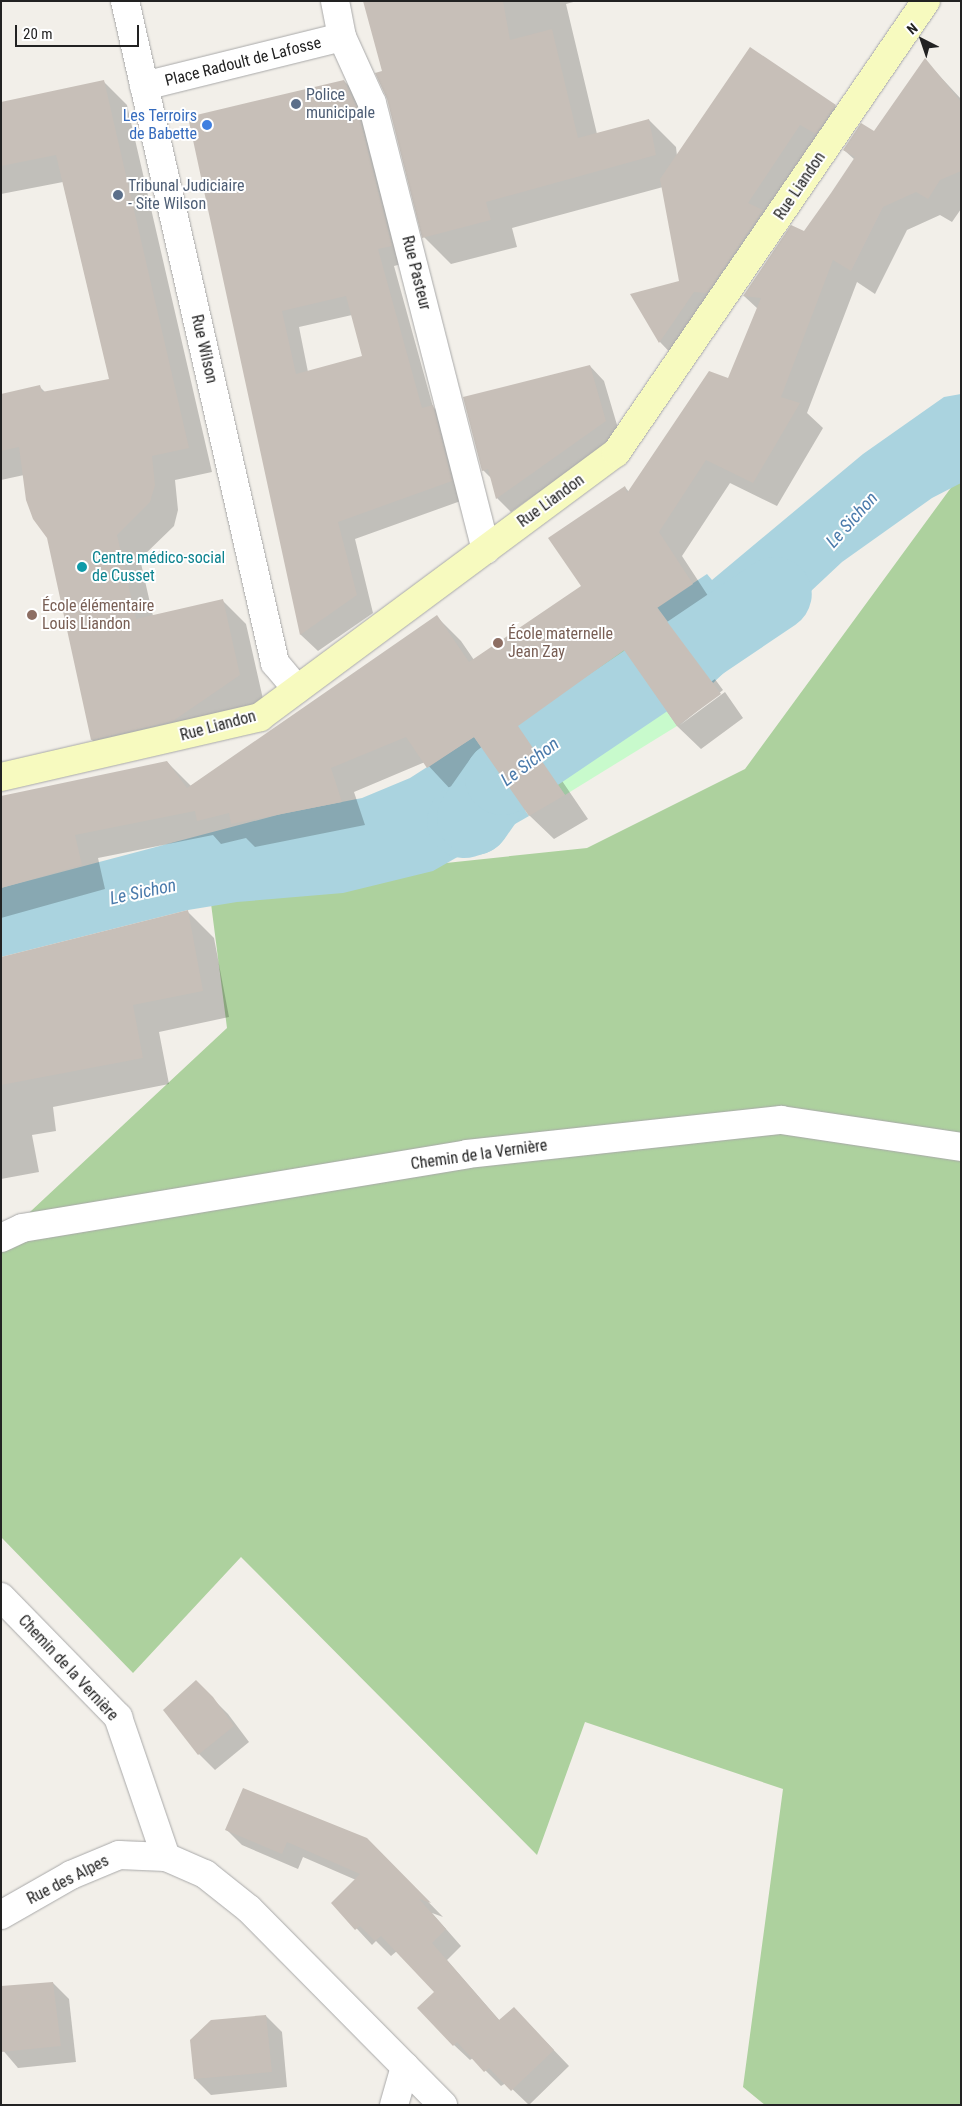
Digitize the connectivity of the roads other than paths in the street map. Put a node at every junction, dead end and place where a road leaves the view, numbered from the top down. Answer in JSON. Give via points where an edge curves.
{"nodes":[{"id":1,"x":124,"y":1,"type":"edge"},
{"id":2,"x":334,"y":1,"type":"edge"},
{"id":3,"x":926,"y":1,"type":"edge"},
{"id":4,"x":342,"y":37,"type":"junction"},
{"id":5,"x":144,"y":86,"type":"junction"},
{"id":6,"x":486,"y":550,"type":"junction"},
{"id":7,"x":297,"y":689,"type":"junction"},
{"id":8,"x":1,"y":777,"type":"edge"},
{"id":9,"x":961,"y":1147,"type":"edge"},
{"id":10,"x":1,"y":1238,"type":"edge"},
{"id":11,"x":1,"y":1597,"type":"edge"},
{"id":12,"x":166,"y":1857,"type":"junction"},
{"id":13,"x":1,"y":1915,"type":"edge"},
{"id":14,"x":405,"y":2066,"type":"junction"},
{"id":15,"x":394,"y":2105,"type":"edge"},
{"id":16,"x":443,"y":2105,"type":"edge"}],
"edges":[{"from":1,"to":5,"type":"street","name":"Rue Wilson"},
{"from":2,"to":4,"type":"street","name":"Rue Pasteur"},
{"from":3,"to":6,"type":"main road","name":"Rue Liandon","via":[[616,453]]},
{"from":4,"to":5,"type":"street","name":"Place Radoult de Lafosse"},
{"from":4,"to":6,"type":"street","name":"Rue Pasteur","via":[[372,103]]},
{"from":5,"to":7,"type":"street","name":"Rue Wilson","via":[[275,662]]},
{"from":6,"to":7,"type":"main road","name":"Rue Liandon"},
{"from":7,"to":8,"type":"main road","name":"Rue Liandon","via":[[260,717]]},
{"from":9,"to":10,"type":"street","name":"Chemin de la Vernière","via":[[781,1120],[467,1154],[22,1228]]},
{"from":11,"to":12,"type":"street","name":"Chemin de la Vernière","via":[[118,1717]]},
{"from":12,"to":13,"type":"street","name":"Rue des Alpes","via":[[119,1854],[71,1875]]},
{"from":12,"to":14,"type":"street","name":"Rue des Alpes","via":[[205,1874],[249,1909]]},
{"from":14,"to":15,"type":"street"},
{"from":14,"to":16,"type":"street","name":"Rue des Alpes"}]}
